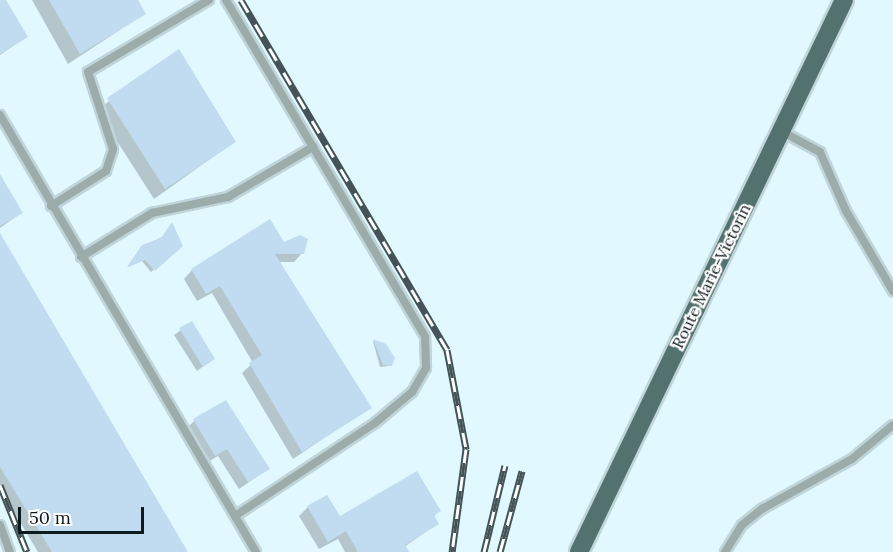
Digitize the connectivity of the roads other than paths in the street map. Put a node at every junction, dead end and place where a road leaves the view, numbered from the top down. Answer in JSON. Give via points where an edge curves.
{"nodes":[{"id":1,"x":209,"y":0,"type":"edge"},
{"id":2,"x":226,"y":0,"type":"edge"},
{"id":3,"x":844,"y":0,"type":"edge"},
{"id":4,"x":0,"y":116,"type":"edge"},
{"id":5,"x":781,"y":131,"type":"junction"},
{"id":6,"x":314,"y":147,"type":"junction"},
{"id":7,"x":51,"y":206,"type":"junction"},
{"id":8,"x":81,"y":257,"type":"junction"},
{"id":9,"x":893,"y":291,"type":"edge"},
{"id":10,"x":893,"y":425,"type":"edge"},
{"id":11,"x":235,"y":516,"type":"junction"},
{"id":12,"x":0,"y":525,"type":"edge"},
{"id":13,"x":10,"y":552,"type":"edge"},
{"id":14,"x":256,"y":552,"type":"edge"},
{"id":15,"x":579,"y":552,"type":"edge"},
{"id":16,"x":725,"y":552,"type":"edge"}],
"edges":[{"from":1,"to":7,"type":"lane","via":[[88,72],[113,149],[106,171]]},
{"from":2,"to":6,"type":"lane"},
{"from":3,"to":5,"type":"main road","name":"Route Marie-Victorin"},
{"from":4,"to":7,"type":"lane"},
{"from":5,"to":9,"type":"lane","via":[[820,152],[846,211]]},
{"from":5,"to":15,"type":"main road","name":"Route Marie-Victorin"},
{"from":6,"to":8,"type":"lane","via":[[228,197],[152,213]]},
{"from":6,"to":11,"type":"lane","via":[[425,337],[426,368],[412,392],[375,423]]},
{"from":7,"to":8,"type":"lane"},
{"from":8,"to":11,"type":"lane"},
{"from":10,"to":16,"type":"lane","via":[[852,459],[762,509],[742,525]]},
{"from":11,"to":14,"type":"lane"},
{"from":12,"to":13,"type":"lane"}]}
